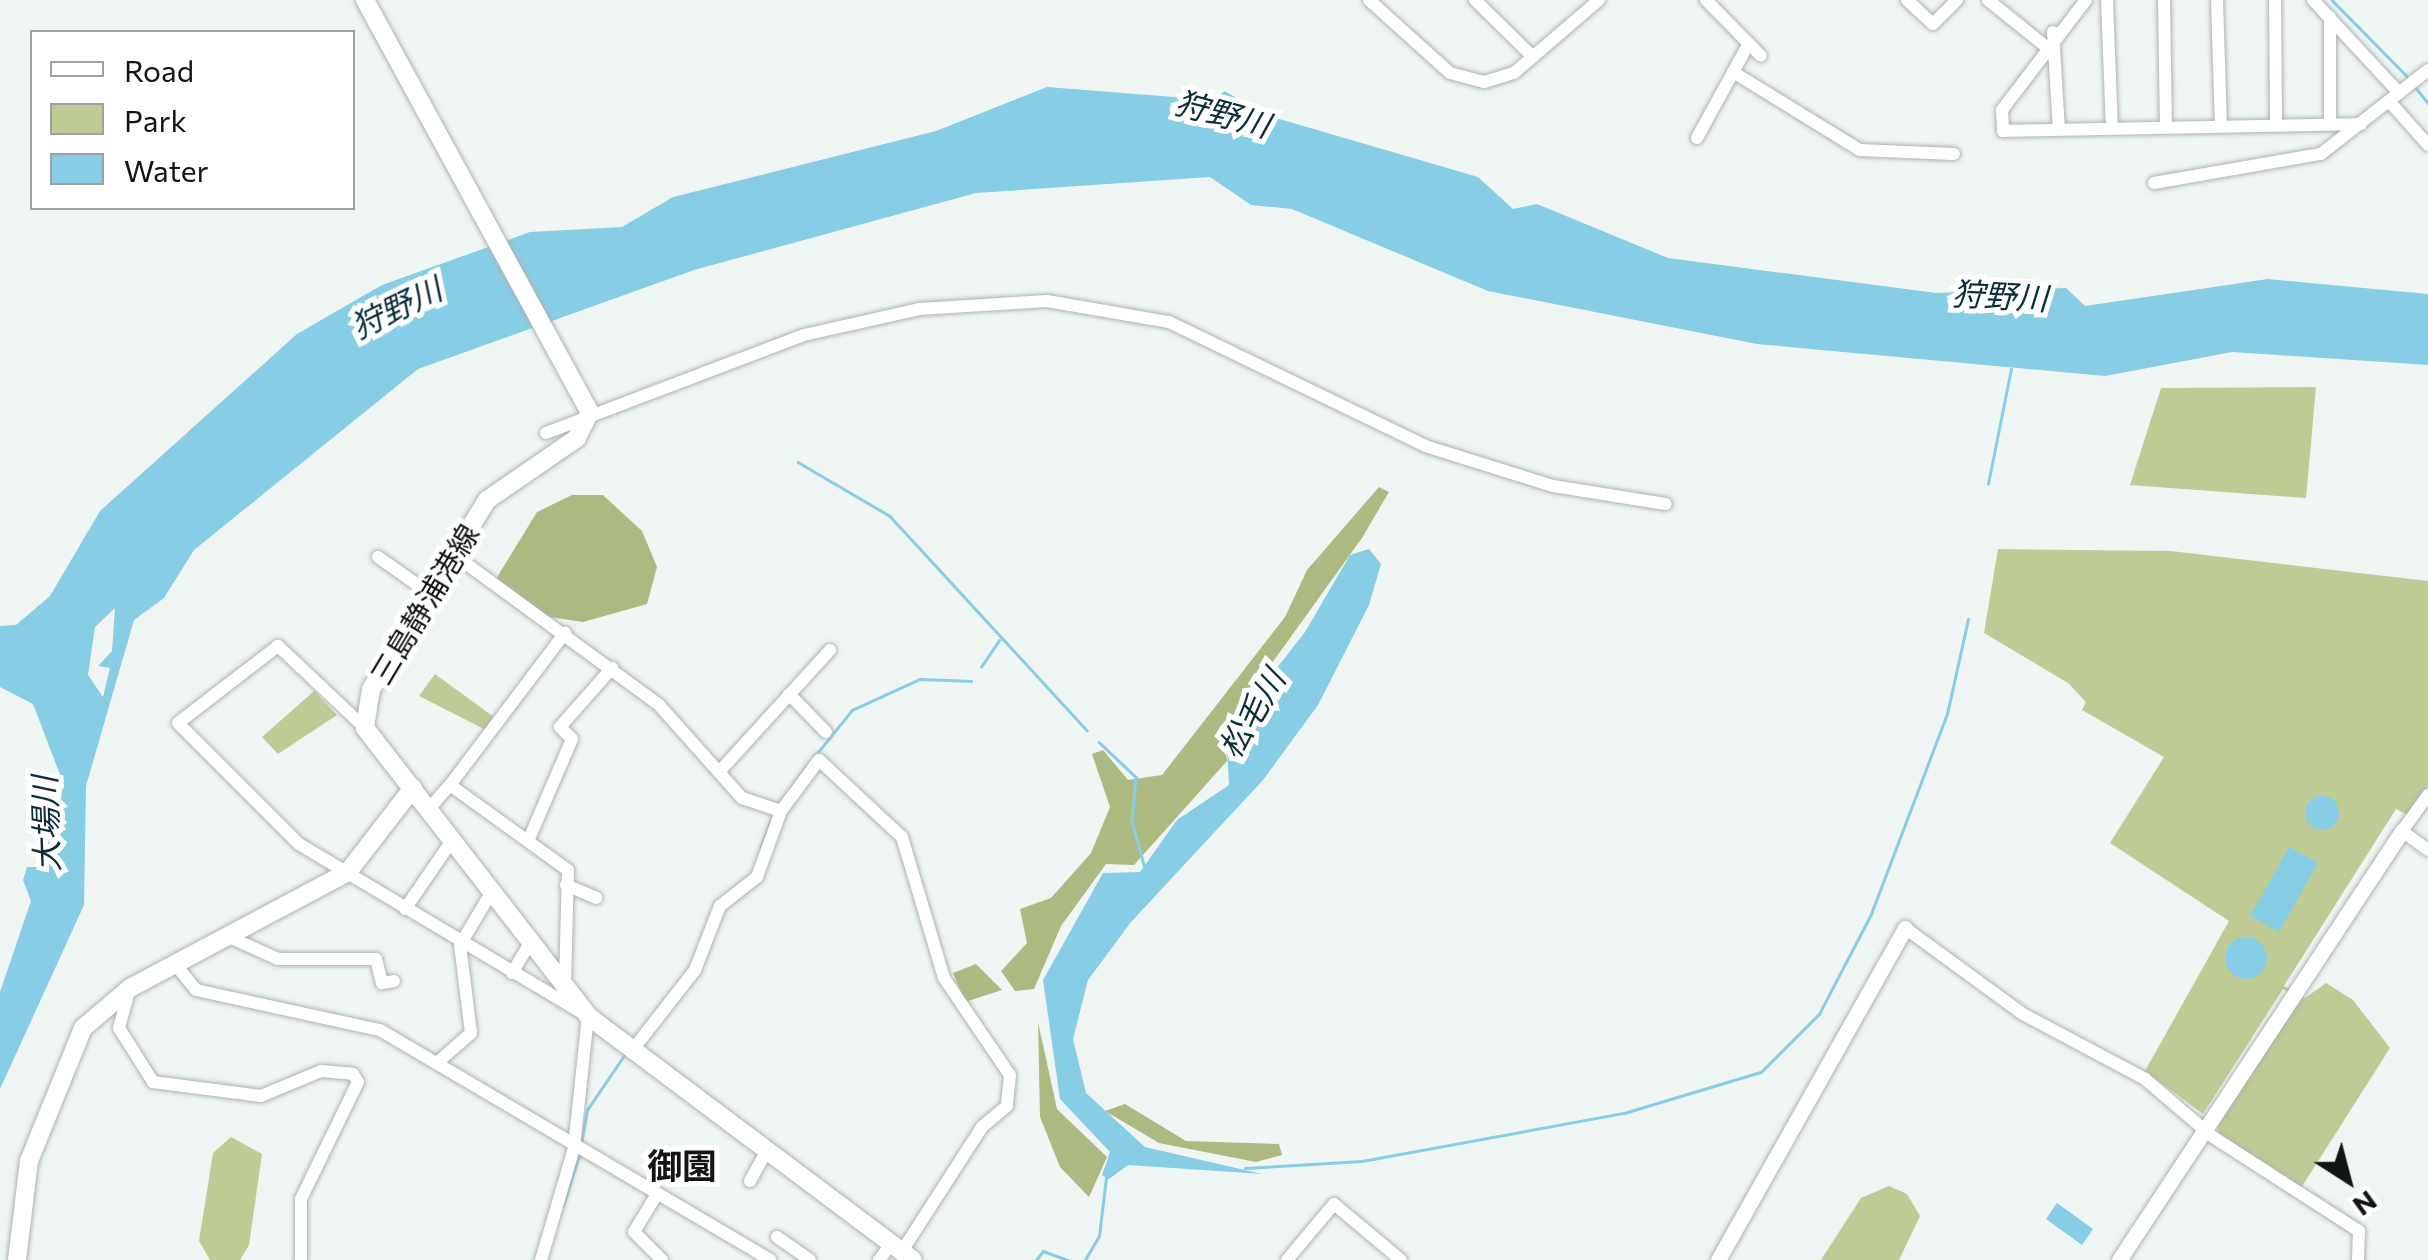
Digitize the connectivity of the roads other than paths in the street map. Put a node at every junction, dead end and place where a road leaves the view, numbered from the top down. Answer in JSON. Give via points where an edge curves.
{"nodes":[{"id":1,"x":365,"y":0,"type":"edge"},
{"id":2,"x":1368,"y":0,"type":"edge"},
{"id":3,"x":1475,"y":0,"type":"edge"},
{"id":4,"x":1599,"y":0,"type":"edge"},
{"id":5,"x":1706,"y":0,"type":"edge"},
{"id":6,"x":1907,"y":0,"type":"edge"},
{"id":7,"x":1956,"y":0,"type":"edge"},
{"id":8,"x":1988,"y":0,"type":"edge"},
{"id":9,"x":2086,"y":0,"type":"edge"},
{"id":10,"x":2107,"y":0,"type":"edge"},
{"id":11,"x":2164,"y":0,"type":"edge"},
{"id":12,"x":2217,"y":0,"type":"edge"},
{"id":13,"x":2274,"y":0,"type":"edge"},
{"id":14,"x":2312,"y":0,"type":"edge"},
{"id":15,"x":2330,"y":17,"type":"junction"},
{"id":16,"x":2054,"y":32,"type":"junction"},
{"id":17,"x":1749,"y":43,"type":"junction"},
{"id":18,"x":2044,"y":45,"type":"junction"},
{"id":19,"x":1761,"y":56,"type":"dead end"},
{"id":20,"x":1533,"y":57,"type":"junction"},
{"id":21,"x":1733,"y":72,"type":"junction"},
{"id":22,"x":2412,"y":85,"type":"edge"},
{"id":23,"x":2276,"y":124,"type":"junction"},
{"id":24,"x":2330,"y":124,"type":"junction"},
{"id":25,"x":2361,"y":124,"type":"junction"},
{"id":26,"x":2221,"y":125,"type":"junction"},
{"id":27,"x":2166,"y":126,"type":"junction"},
{"id":28,"x":2112,"y":128,"type":"junction"},
{"id":29,"x":2059,"y":129,"type":"junction"},
{"id":30,"x":1697,"y":138,"type":"dead end"},
{"id":31,"x":2428,"y":145,"type":"edge"},
{"id":32,"x":1954,"y":154,"type":"dead end"},
{"id":33,"x":2154,"y":182,"type":"dead end"},
{"id":34,"x":590,"y":412,"type":"junction"},
{"id":35,"x":546,"y":433,"type":"dead end"},
{"id":36,"x":1666,"y":504,"type":"dead end"},
{"id":37,"x":453,"y":554,"type":"junction"},
{"id":38,"x":378,"y":557,"type":"dead end"},
{"id":39,"x":429,"y":593,"type":"junction"},
{"id":40,"x":565,"y":633,"type":"junction"},
{"id":41,"x":830,"y":650,"type":"dead end"},
{"id":42,"x":612,"y":668,"type":"junction"},
{"id":43,"x":789,"y":694,"type":"junction"},
{"id":44,"x":365,"y":728,"type":"junction"},
{"id":45,"x":826,"y":732,"type":"dead end"},
{"id":46,"x":718,"y":772,"type":"junction"},
{"id":47,"x":450,"y":785,"type":"junction"},
{"id":48,"x":412,"y":788,"type":"junction"},
{"id":49,"x":2428,"y":795,"type":"edge"},
{"id":50,"x":428,"y":810,"type":"junction"},
{"id":51,"x":781,"y":812,"type":"junction"},
{"id":52,"x":2402,"y":831,"type":"junction"},
{"id":53,"x":529,"y":838,"type":"junction"},
{"id":54,"x":451,"y":842,"type":"junction"},
{"id":55,"x":2428,"y":850,"type":"edge"},
{"id":56,"x":348,"y":872,"type":"junction"},
{"id":57,"x":566,"y":885,"type":"junction"},
{"id":58,"x":491,"y":894,"type":"junction"},
{"id":59,"x":596,"y":898,"type":"dead end"},
{"id":60,"x":405,"y":909,"type":"junction"},
{"id":61,"x":1905,"y":928,"type":"joint"},
{"id":62,"x":227,"y":936,"type":"junction"},
{"id":63,"x":460,"y":942,"type":"junction"},
{"id":64,"x":530,"y":944,"type":"junction"},
{"id":65,"x":175,"y":964,"type":"junction"},
{"id":66,"x":512,"y":972,"type":"junction"},
{"id":67,"x":394,"y":980,"type":"dead end"},
{"id":68,"x":130,"y":988,"type":"junction"},
{"id":69,"x":565,"y":988,"type":"junction"},
{"id":70,"x":588,"y":1016,"type":"junction"},
{"id":71,"x":631,"y":1052,"type":"junction"},
{"id":72,"x":438,"y":1062,"type":"junction"},
{"id":73,"x":2206,"y":1130,"type":"junction"},
{"id":74,"x":574,"y":1148,"type":"junction"},
{"id":75,"x":766,"y":1152,"type":"junction"},
{"id":76,"x":750,"y":1181,"type":"dead end"},
{"id":77,"x":657,"y":1194,"type":"junction"},
{"id":78,"x":777,"y":1237,"type":"dead end"},
{"id":79,"x":902,"y":1252,"type":"edge"},
{"id":80,"x":1720,"y":1259,"type":"edge"},
{"id":81,"x":18,"y":1260,"type":"edge"},
{"id":82,"x":300,"y":1260,"type":"edge"},
{"id":83,"x":541,"y":1260,"type":"edge"},
{"id":84,"x":662,"y":1260,"type":"edge"},
{"id":85,"x":770,"y":1260,"type":"edge"},
{"id":86,"x":810,"y":1260,"type":"edge"},
{"id":87,"x":878,"y":1260,"type":"edge"},
{"id":88,"x":1288,"y":1260,"type":"edge"},
{"id":89,"x":1401,"y":1260,"type":"edge"},
{"id":90,"x":2120,"y":1260,"type":"edge"},
{"id":91,"x":2358,"y":1260,"type":"edge"}],
"edges":[{"from":1,"to":34,"type":"main road"},
{"from":2,"to":20,"type":"street","via":[[1459,76],[1495,82]]},
{"from":3,"to":20,"type":"street"},
{"from":4,"to":20,"type":"street"},
{"from":5,"to":17,"type":"street"},
{"from":6,"to":7,"type":"street","via":[[1933,24]]},
{"from":8,"to":18,"type":"street"},
{"from":9,"to":16,"type":"street"},
{"from":10,"to":28,"type":"street"},
{"from":11,"to":27,"type":"street"},
{"from":12,"to":26,"type":"street"},
{"from":13,"to":23,"type":"street"},
{"from":14,"to":15,"type":"street"},
{"from":15,"to":22,"type":"street"},
{"from":15,"to":24,"type":"street"},
{"from":16,"to":18,"type":"street"},
{"from":16,"to":29,"type":"street"},
{"from":17,"to":19,"type":"street"},
{"from":17,"to":21,"type":"street"},
{"from":18,"to":29,"type":"street","via":[[2002,110],[2003,131]]},
{"from":21,"to":30,"type":"street"},
{"from":21,"to":32,"type":"street","via":[[1860,150]]},
{"from":22,"to":25,"type":"street"},
{"from":22,"to":31,"type":"street"},
{"from":23,"to":24,"type":"street"},
{"from":23,"to":26,"type":"street"},
{"from":24,"to":25,"type":"street"},
{"from":25,"to":33,"type":"street","via":[[2316,156]]},
{"from":26,"to":27,"type":"street"},
{"from":27,"to":28,"type":"street"},
{"from":28,"to":29,"type":"street"},
{"from":34,"to":35,"type":"street"},
{"from":34,"to":36,"type":"street","via":[[702,366],[873,317],[1047,301],[1168,322],[1424,446],[1554,486]]},
{"from":34,"to":37,"type":"main road","name":"三島静浦港線","via":[[577,438],[502,484]]},
{"from":37,"to":39,"type":"main road","name":"三島静浦港線"},
{"from":37,"to":40,"type":"street"},
{"from":38,"to":39,"type":"street"},
{"from":39,"to":44,"type":"main road","name":"三島静浦港線","via":[[370,689]]},
{"from":40,"to":42,"type":"street"},
{"from":40,"to":47,"type":"street"},
{"from":41,"to":43,"type":"street"},
{"from":42,"to":46,"type":"street"},
{"from":42,"to":53,"type":"street","via":[[560,727],[572,740]]},
{"from":43,"to":45,"type":"street"},
{"from":43,"to":46,"type":"street"},
{"from":44,"to":48,"type":"main road"},
{"from":44,"to":56,"type":"street","via":[[278,646],[178,723],[299,844]]},
{"from":46,"to":51,"type":"street","via":[[742,798]]},
{"from":47,"to":50,"type":"street"},
{"from":47,"to":53,"type":"street"},
{"from":48,"to":50,"type":"main road"},
{"from":48,"to":56,"type":"main road"},
{"from":49,"to":52,"type":"street"},
{"from":50,"to":54,"type":"main road"},
{"from":51,"to":71,"type":"street","via":[[758,877],[720,906],[695,970]]},
{"from":51,"to":79,"type":"street","via":[[820,760],[898,831],[944,978],[1010,1075],[1008,1106],[982,1127]]},
{"from":52,"to":55,"type":"street"},
{"from":52,"to":73,"type":"street"},
{"from":53,"to":57,"type":"street","via":[[562,864]]},
{"from":54,"to":58,"type":"main road"},
{"from":54,"to":60,"type":"street"},
{"from":56,"to":60,"type":"street"},
{"from":56,"to":62,"type":"main road"},
{"from":57,"to":59,"type":"street"},
{"from":57,"to":69,"type":"street"},
{"from":58,"to":63,"type":"street"},
{"from":58,"to":64,"type":"main road"},
{"from":60,"to":63,"type":"street"},
{"from":61,"to":73,"type":"street","via":[[2024,1014],[2145,1079]]},
{"from":61,"to":80,"type":"street"},
{"from":62,"to":65,"type":"main road"},
{"from":62,"to":67,"type":"street","via":[[278,959],[376,959],[382,983]]},
{"from":63,"to":66,"type":"street"},
{"from":63,"to":72,"type":"street","via":[[471,1033]]},
{"from":64,"to":66,"type":"street"},
{"from":64,"to":69,"type":"main road"},
{"from":65,"to":68,"type":"main road"},
{"from":65,"to":72,"type":"street","via":[[196,990],[370,1026]]},
{"from":66,"to":70,"type":"street"},
{"from":68,"to":81,"type":"main road","via":[[94,1015],[62,1066],[29,1160]]},
{"from":68,"to":82,"type":"street","via":[[120,1028],[152,1082],[261,1096],[321,1071],[353,1074],[358,1082],[301,1199],[308,1243]]},
{"from":69,"to":70,"type":"main road"},
{"from":70,"to":71,"type":"main road"},
{"from":70,"to":74,"type":"street"},
{"from":71,"to":75,"type":"main road"},
{"from":72,"to":74,"type":"street"},
{"from":73,"to":90,"type":"street"},
{"from":73,"to":91,"type":"street","via":[[2359,1231]]},
{"from":74,"to":77,"type":"street"},
{"from":74,"to":83,"type":"street"},
{"from":75,"to":76,"type":"street"},
{"from":75,"to":79,"type":"main road"},
{"from":77,"to":84,"type":"street","via":[[634,1232]]},
{"from":77,"to":85,"type":"street"},
{"from":78,"to":86,"type":"street"},
{"from":79,"to":87,"type":"street"},
{"from":88,"to":89,"type":"street","via":[[1334,1204]]}]}
